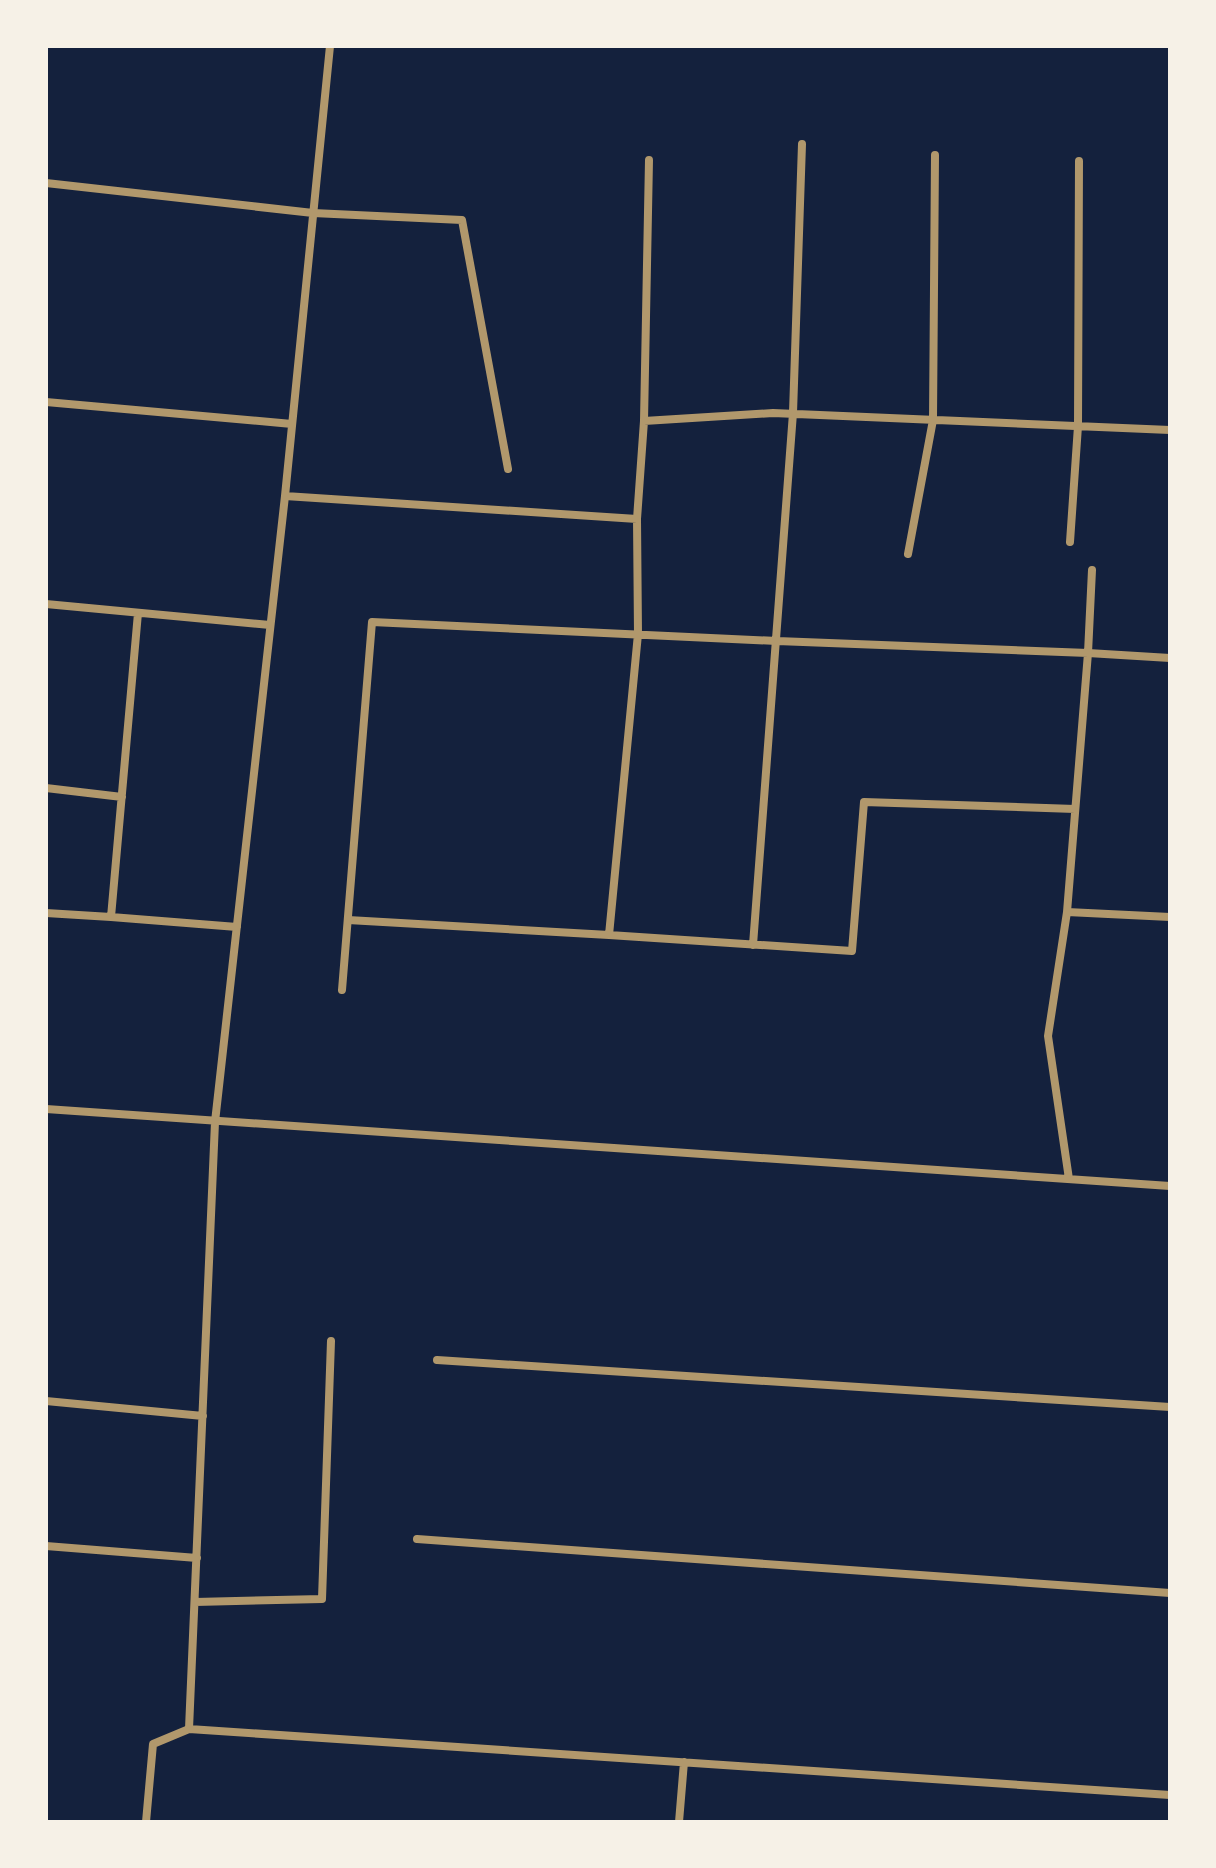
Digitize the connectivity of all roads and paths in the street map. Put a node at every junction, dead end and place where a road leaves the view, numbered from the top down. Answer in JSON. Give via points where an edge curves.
{"nodes":[{"id":1,"x":330,"y":46,"type":"edge"},
{"id":2,"x":802,"y":144,"type":"dead end"},
{"id":3,"x":935,"y":155,"type":"dead end"},
{"id":4,"x":649,"y":160,"type":"dead end"},
{"id":5,"x":1079,"y":161,"type":"dead end"},
{"id":6,"x":46,"y":183,"type":"edge"},
{"id":7,"x":313,"y":213,"type":"junction"},
{"id":8,"x":46,"y":402,"type":"edge"},
{"id":9,"x":793,"y":413,"type":"junction"},
{"id":10,"x":933,"y":420,"type":"junction"},
{"id":11,"x":644,"y":421,"type":"junction"},
{"id":12,"x":292,"y":424,"type":"junction"},
{"id":13,"x":1078,"y":426,"type":"junction"},
{"id":14,"x":1170,"y":430,"type":"edge"},
{"id":15,"x":508,"y":469,"type":"dead end"},
{"id":16,"x":285,"y":496,"type":"junction"},
{"id":17,"x":637,"y":519,"type":"junction"},
{"id":18,"x":1070,"y":542,"type":"dead end"},
{"id":19,"x":908,"y":554,"type":"dead end"},
{"id":20,"x":1092,"y":570,"type":"dead end"},
{"id":21,"x":46,"y":604,"type":"edge"},
{"id":22,"x":138,"y":613,"type":"junction"},
{"id":23,"x":270,"y":625,"type":"junction"},
{"id":24,"x":638,"y":634,"type":"junction"},
{"id":25,"x":777,"y":641,"type":"junction"},
{"id":26,"x":1088,"y":653,"type":"junction"},
{"id":27,"x":1170,"y":658,"type":"edge"},
{"id":28,"x":46,"y":788,"type":"edge"},
{"id":29,"x":122,"y":797,"type":"junction"},
{"id":30,"x":1075,"y":809,"type":"junction"},
{"id":31,"x":1067,"y":912,"type":"junction"},
{"id":32,"x":46,"y":913,"type":"edge"},
{"id":33,"x":111,"y":917,"type":"junction"},
{"id":34,"x":1170,"y":917,"type":"edge"},
{"id":35,"x":348,"y":920,"type":"junction"},
{"id":36,"x":237,"y":927,"type":"junction"},
{"id":37,"x":609,"y":935,"type":"junction"},
{"id":38,"x":753,"y":945,"type":"junction"},
{"id":39,"x":342,"y":990,"type":"dead end"},
{"id":40,"x":46,"y":1109,"type":"edge"},
{"id":41,"x":215,"y":1122,"type":"junction"},
{"id":42,"x":1069,"y":1179,"type":"junction"},
{"id":43,"x":1170,"y":1186,"type":"edge"},
{"id":44,"x":331,"y":1341,"type":"dead end"},
{"id":45,"x":437,"y":1360,"type":"dead end"},
{"id":46,"x":46,"y":1401,"type":"edge"},
{"id":47,"x":1170,"y":1407,"type":"edge"},
{"id":48,"x":203,"y":1416,"type":"junction"},
{"id":49,"x":417,"y":1539,"type":"dead end"},
{"id":50,"x":46,"y":1546,"type":"edge"},
{"id":51,"x":197,"y":1558,"type":"junction"},
{"id":52,"x":1170,"y":1593,"type":"edge"},
{"id":53,"x":195,"y":1602,"type":"junction"},
{"id":54,"x":189,"y":1729,"type":"junction"},
{"id":55,"x":684,"y":1762,"type":"junction"},
{"id":56,"x":1170,"y":1795,"type":"edge"},
{"id":57,"x":146,"y":1822,"type":"edge"},
{"id":58,"x":679,"y":1822,"type":"edge"}],
"edges":[{"from":1,"to":7,"type":"street"},
{"from":2,"to":9,"type":"street"},
{"from":3,"to":10,"type":"street"},
{"from":4,"to":11,"type":"street"},
{"from":5,"to":13,"type":"street"},
{"from":6,"to":7,"type":"street"},
{"from":7,"to":12,"type":"street"},
{"from":7,"to":15,"type":"street","via":[[462,220]]},
{"from":8,"to":12,"type":"street"},
{"from":9,"to":10,"type":"street"},
{"from":9,"to":11,"type":"street"},
{"from":9,"to":25,"type":"street"},
{"from":10,"to":13,"type":"street"},
{"from":10,"to":19,"type":"street"},
{"from":11,"to":17,"type":"street"},
{"from":12,"to":16,"type":"street"},
{"from":13,"to":14,"type":"street"},
{"from":13,"to":18,"type":"street"},
{"from":16,"to":17,"type":"street"},
{"from":16,"to":23,"type":"street"},
{"from":17,"to":24,"type":"street"},
{"from":20,"to":26,"type":"street"},
{"from":21,"to":22,"type":"street"},
{"from":22,"to":23,"type":"street"},
{"from":22,"to":29,"type":"street"},
{"from":23,"to":36,"type":"street"},
{"from":24,"to":25,"type":"street"},
{"from":24,"to":35,"type":"street","via":[[372,622]]},
{"from":24,"to":37,"type":"street"},
{"from":25,"to":26,"type":"street"},
{"from":25,"to":38,"type":"street"},
{"from":26,"to":27,"type":"street"},
{"from":26,"to":30,"type":"street"},
{"from":28,"to":29,"type":"street"},
{"from":29,"to":33,"type":"street"},
{"from":30,"to":31,"type":"street"},
{"from":30,"to":38,"type":"street","via":[[864,802],[852,951]]},
{"from":31,"to":34,"type":"street"},
{"from":31,"to":42,"type":"street","via":[[1048,1036]]},
{"from":32,"to":33,"type":"street"},
{"from":33,"to":36,"type":"street"},
{"from":35,"to":37,"type":"street"},
{"from":35,"to":39,"type":"street"},
{"from":36,"to":41,"type":"street"},
{"from":37,"to":38,"type":"street"},
{"from":40,"to":41,"type":"street"},
{"from":41,"to":42,"type":"street"},
{"from":41,"to":48,"type":"street"},
{"from":42,"to":43,"type":"street"},
{"from":44,"to":53,"type":"street","via":[[322,1599]]},
{"from":45,"to":47,"type":"street"},
{"from":46,"to":48,"type":"street"},
{"from":48,"to":51,"type":"street"},
{"from":49,"to":52,"type":"street"},
{"from":50,"to":51,"type":"street"},
{"from":51,"to":53,"type":"street"},
{"from":53,"to":54,"type":"street"},
{"from":54,"to":55,"type":"street"},
{"from":54,"to":57,"type":"street","via":[[153,1744]]},
{"from":55,"to":56,"type":"street"},
{"from":55,"to":58,"type":"street"}]}
